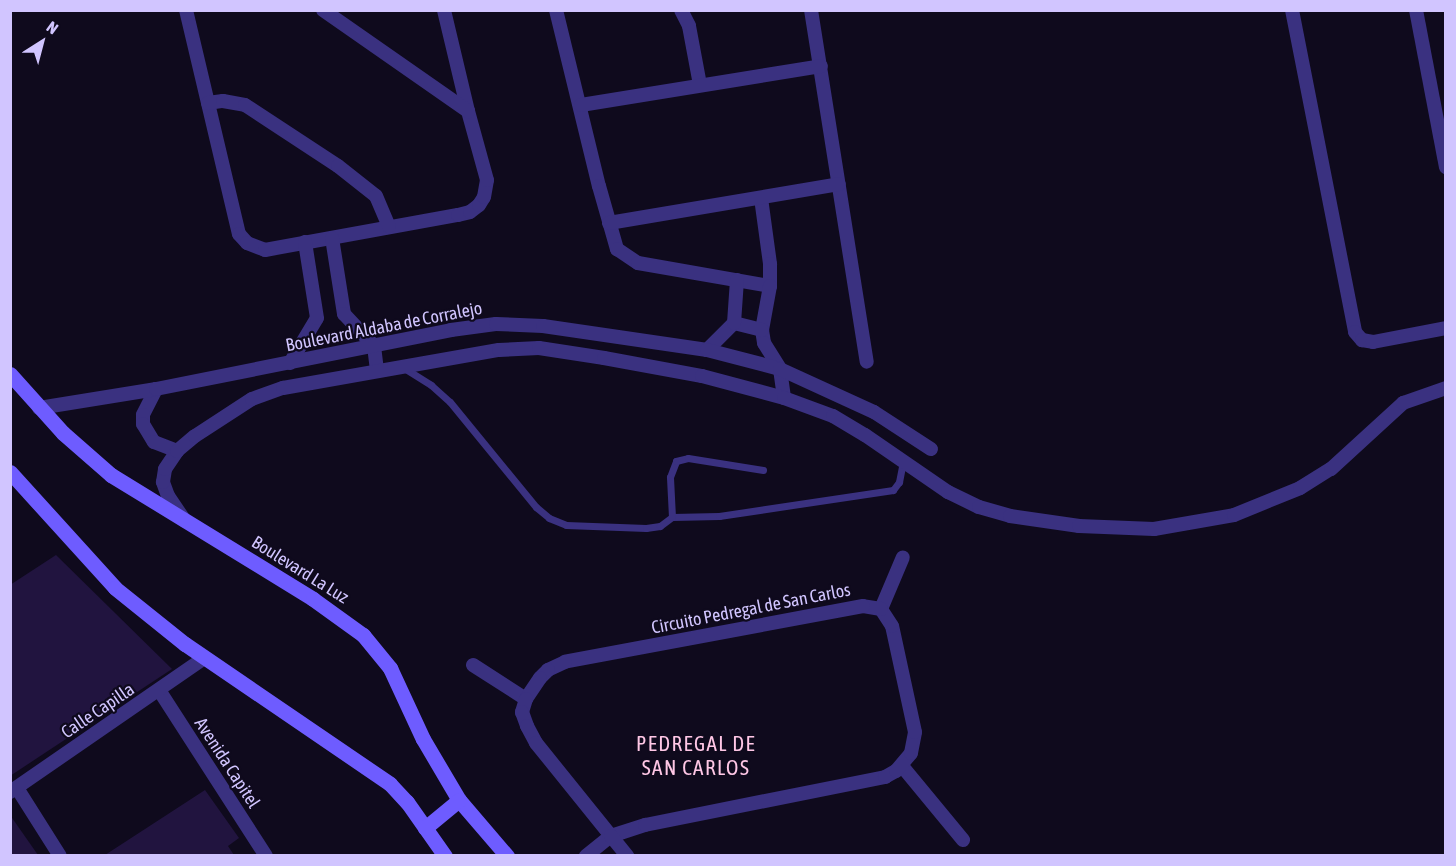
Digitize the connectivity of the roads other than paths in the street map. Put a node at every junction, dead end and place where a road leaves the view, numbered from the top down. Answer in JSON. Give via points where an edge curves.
{"nodes":[{"id":1,"x":186,"y":10,"type":"edge"},
{"id":2,"x":323,"y":10,"type":"edge"},
{"id":3,"x":444,"y":10,"type":"edge"},
{"id":4,"x":556,"y":10,"type":"edge"},
{"id":5,"x":681,"y":10,"type":"edge"},
{"id":6,"x":811,"y":10,"type":"edge"},
{"id":7,"x":1292,"y":10,"type":"edge"},
{"id":8,"x":1416,"y":10,"type":"edge"},
{"id":9,"x":820,"y":66,"type":"junction"},
{"id":10,"x":700,"y":85,"type":"junction"},
{"id":11,"x":1446,"y":89,"type":"edge"},
{"id":12,"x":1431,"y":92,"type":"junction"},
{"id":13,"x":208,"y":103,"type":"junction"},
{"id":14,"x":581,"y":105,"type":"junction"},
{"id":15,"x":468,"y":111,"type":"junction"},
{"id":16,"x":1446,"y":167,"type":"edge"},
{"id":17,"x":839,"y":184,"type":"junction"},
{"id":18,"x":761,"y":198,"type":"junction"},
{"id":19,"x":609,"y":223,"type":"junction"},
{"id":20,"x":389,"y":226,"type":"junction"},
{"id":21,"x":332,"y":238,"type":"junction"},
{"id":22,"x":305,"y":242,"type":"junction"},
{"id":23,"x":737,"y":280,"type":"junction"},
{"id":24,"x":770,"y":286,"type":"junction"},
{"id":25,"x":344,"y":315,"type":"junction"},
{"id":26,"x":317,"y":318,"type":"junction"},
{"id":27,"x":734,"y":323,"type":"junction"},
{"id":28,"x":1446,"y":328,"type":"edge"},
{"id":29,"x":762,"y":330,"type":"junction"},
{"id":30,"x":374,"y":346,"type":"junction"},
{"id":31,"x":707,"y":350,"type":"junction"},
{"id":32,"x":867,"y":362,"type":"dead end"},
{"id":33,"x":290,"y":363,"type":"junction"},
{"id":34,"x":402,"y":366,"type":"junction"},
{"id":35,"x":780,"y":369,"type":"junction"},
{"id":36,"x":377,"y":370,"type":"junction"},
{"id":37,"x":10,"y":374,"type":"edge"},
{"id":38,"x":1446,"y":388,"type":"edge"},
{"id":39,"x":156,"y":389,"type":"junction"},
{"id":40,"x":784,"y":398,"type":"junction"},
{"id":41,"x":39,"y":408,"type":"junction"},
{"id":42,"x":932,"y":449,"type":"dead end"},
{"id":43,"x":177,"y":451,"type":"junction"},
{"id":44,"x":903,"y":462,"type":"junction"},
{"id":45,"x":763,"y":470,"type":"dead end"},
{"id":46,"x":10,"y":472,"type":"edge"},
{"id":47,"x":672,"y":517,"type":"junction"},
{"id":48,"x":187,"y":522,"type":"junction"},
{"id":49,"x":903,"y":557,"type":"dead end"},
{"id":50,"x":881,"y":609,"type":"junction"},
{"id":51,"x":204,"y":658,"type":"junction"},
{"id":52,"x":472,"y":665,"type":"dead end"},
{"id":53,"x":159,"y":690,"type":"junction"},
{"id":54,"x":526,"y":699,"type":"junction"},
{"id":55,"x":902,"y":766,"type":"junction"},
{"id":56,"x":14,"y":790,"type":"edge"},
{"id":57,"x":459,"y":800,"type":"junction"},
{"id":58,"x":425,"y":828,"type":"junction"},
{"id":59,"x":611,"y":836,"type":"junction"},
{"id":60,"x":963,"y":840,"type":"dead end"},
{"id":61,"x":60,"y":855,"type":"edge"},
{"id":62,"x":266,"y":855,"type":"edge"},
{"id":63,"x":445,"y":855,"type":"edge"},
{"id":64,"x":507,"y":855,"type":"edge"},
{"id":65,"x":586,"y":855,"type":"edge"},
{"id":66,"x":627,"y":855,"type":"edge"}],
"edges":[{"from":1,"to":13,"type":"street"},
{"from":2,"to":15,"type":"street"},
{"from":3,"to":15,"type":"street"},
{"from":4,"to":14,"type":"street"},
{"from":5,"to":10,"type":"street","via":[[689,26]]},
{"from":6,"to":9,"type":"street"},
{"from":7,"to":28,"type":"street","via":[[1355,332],[1362,340],[1373,342]]},
{"from":8,"to":12,"type":"street"},
{"from":9,"to":10,"type":"street"},
{"from":9,"to":17,"type":"street"},
{"from":10,"to":14,"type":"street"},
{"from":11,"to":12,"type":"street"},
{"from":12,"to":16,"type":"street"},
{"from":13,"to":20,"type":"street","via":[[245,105],[338,166],[376,196]]},
{"from":13,"to":22,"type":"street","via":[[239,234],[247,243],[265,250]]},
{"from":14,"to":19,"type":"street"},
{"from":15,"to":20,"type":"street","via":[[487,180],[479,205],[458,215]]},
{"from":17,"to":18,"type":"street"},
{"from":17,"to":32,"type":"street"},
{"from":18,"to":19,"type":"street"},
{"from":18,"to":24,"type":"street"},
{"from":19,"to":23,"type":"street","via":[[617,249],[638,263]]},
{"from":20,"to":21,"type":"street"},
{"from":21,"to":22,"type":"street"},
{"from":21,"to":25,"type":"street"},
{"from":22,"to":26,"type":"street"},
{"from":23,"to":24,"type":"street"},
{"from":23,"to":27,"type":"street"},
{"from":24,"to":29,"type":"street"},
{"from":25,"to":26,"type":"street"},
{"from":25,"to":30,"type":"street"},
{"from":26,"to":33,"type":"street"},
{"from":27,"to":29,"type":"street"},
{"from":27,"to":31,"type":"street"},
{"from":29,"to":35,"type":"street","via":[[764,343]]},
{"from":30,"to":31,"type":"street","name":"Boulevard Aldaba de Corralejo","via":[[496,324],[543,326]]},
{"from":30,"to":33,"type":"street","name":"Boulevard Aldaba de Corralejo"},
{"from":30,"to":36,"type":"street"},
{"from":31,"to":35,"type":"street","name":"Boulevard Aldaba de Corralejo"},
{"from":33,"to":39,"type":"street","name":"Boulevard Aldaba de Corralejo"},
{"from":34,"to":36,"type":"street"},
{"from":34,"to":40,"type":"street","via":[[499,350],[539,348],[702,376]]},
{"from":34,"to":47,"type":"lane","via":[[450,402],[549,518],[566,525],[646,528],[660,526]]},
{"from":35,"to":40,"type":"street"},
{"from":35,"to":42,"type":"street","name":"Boulevard Aldaba de Corralejo","via":[[874,412]]},
{"from":36,"to":43,"type":"street","via":[[283,388],[252,399],[214,421]]},
{"from":37,"to":41,"type":"main road","name":"Boulevard La Luz"},
{"from":38,"to":44,"type":"street","via":[[1403,403],[1331,469],[1300,488],[1234,515],[1154,530],[1079,526],[1010,516],[948,492]]},
{"from":39,"to":41,"type":"street","name":"Boulevard Aldaba de Corralejo"},
{"from":39,"to":43,"type":"street","via":[[143,415],[143,424],[154,442]]},
{"from":40,"to":44,"type":"street","via":[[833,416]]},
{"from":41,"to":48,"type":"main road","name":"Boulevard La Luz","via":[[111,475]]},
{"from":43,"to":48,"type":"street","via":[[165,469],[163,483]]},
{"from":44,"to":47,"type":"lane","via":[[893,490],[718,516]]},
{"from":45,"to":47,"type":"lane","via":[[688,458],[676,461],[670,477]]},
{"from":46,"to":51,"type":"main road","via":[[115,588],[161,628]]},
{"from":48,"to":57,"type":"main road","name":"Boulevard La Luz","via":[[313,599],[363,635],[390,668],[423,739]]},
{"from":49,"to":50,"type":"street"},
{"from":50,"to":54,"type":"street","name":"Circuito Pedregal de San Carlos","via":[[863,606],[565,662],[548,670]]},
{"from":50,"to":55,"type":"street","via":[[892,626],[915,732],[911,753]]},
{"from":51,"to":53,"type":"street","name":"Calle Capilla"},
{"from":51,"to":58,"type":"main road","via":[[390,784]]},
{"from":52,"to":54,"type":"street"},
{"from":53,"to":56,"type":"street","name":"Calle Capilla"},
{"from":53,"to":62,"type":"street","name":"Avenida Capitel"},
{"from":54,"to":59,"type":"street","via":[[522,712],[536,743]]},
{"from":55,"to":59,"type":"street","via":[[885,777],[689,814]]},
{"from":55,"to":60,"type":"street"},
{"from":56,"to":61,"type":"street"},
{"from":57,"to":58,"type":"main road"},
{"from":57,"to":64,"type":"main road","name":"Boulevard La Luz"},
{"from":58,"to":63,"type":"main road"},
{"from":59,"to":65,"type":"street"},
{"from":59,"to":66,"type":"street"}]}
